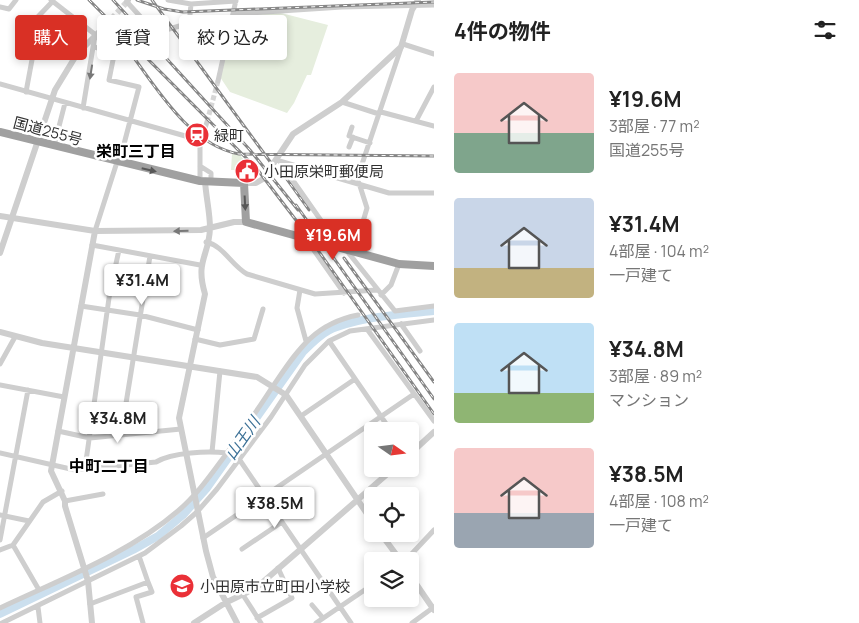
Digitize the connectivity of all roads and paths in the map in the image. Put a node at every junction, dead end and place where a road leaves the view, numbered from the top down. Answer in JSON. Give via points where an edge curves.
{"nodes":[{"id":1,"x":16,"y":0,"type":"edge"},
{"id":2,"x":168,"y":0,"type":"edge"},
{"id":3,"x":52,"y":1,"type":"edge"},
{"id":4,"x":127,"y":1,"type":"edge"},
{"id":5,"x":236,"y":1,"type":"edge"},
{"id":6,"x":417,"y":2,"type":"edge"},
{"id":7,"x":191,"y":4,"type":"junction"},
{"id":8,"x":434,"y":5,"type":"edge"},
{"id":9,"x":0,"y":9,"type":"edge"},
{"id":10,"x":234,"y":14,"type":"joint"},
{"id":11,"x":39,"y":15,"type":"edge"},
{"id":12,"x":190,"y":15,"type":"edge"},
{"id":13,"x":179,"y":28,"type":"edge"},
{"id":14,"x":95,"y":35,"type":"junction"},
{"id":15,"x":402,"y":46,"type":"junction"},
{"id":16,"x":95,"y":47,"type":"junction"},
{"id":17,"x":434,"y":54,"type":"edge"},
{"id":18,"x":32,"y":60,"type":"edge"},
{"id":19,"x":223,"y":60,"type":"edge"},
{"id":20,"x":218,"y":81,"type":"tunnel mouth"},
{"id":21,"x":0,"y":84,"type":"edge"},
{"id":22,"x":434,"y":87,"type":"edge"},
{"id":23,"x":26,"y":92,"type":"junction"},
{"id":24,"x":51,"y":99,"type":"junction"},
{"id":25,"x":342,"y":102,"type":"junction"},
{"id":26,"x":65,"y":103,"type":"junction"},
{"id":27,"x":83,"y":108,"type":"junction"},
{"id":28,"x":380,"y":113,"type":"junction"},
{"id":29,"x":130,"y":121,"type":"junction"},
{"id":30,"x":416,"y":121,"type":"junction"},
{"id":31,"x":207,"y":122,"type":"tunnel mouth"},
{"id":32,"x":352,"y":126,"type":"dead end"},
{"id":33,"x":434,"y":126,"type":"edge"},
{"id":34,"x":0,"y":132,"type":"edge"},
{"id":35,"x":353,"y":137,"type":"junction"},
{"id":36,"x":37,"y":142,"type":"junction"},
{"id":37,"x":200,"y":143,"type":"junction"},
{"id":38,"x":370,"y":143,"type":"junction"},
{"id":39,"x":54,"y":146,"type":"junction"},
{"id":40,"x":349,"y":147,"type":"dead end"},
{"id":41,"x":278,"y":161,"type":"junction"},
{"id":42,"x":118,"y":163,"type":"junction"},
{"id":43,"x":200,"y":166,"type":"junction"},
{"id":44,"x":205,"y":181,"type":"junction"},
{"id":45,"x":244,"y":183,"type":"junction"},
{"id":46,"x":357,"y":183,"type":"junction"},
{"id":47,"x":434,"y":193,"type":"edge"},
{"id":48,"x":0,"y":216,"type":"edge"},
{"id":49,"x":12,"y":217,"type":"junction"},
{"id":50,"x":246,"y":222,"type":"junction"},
{"id":51,"x":210,"y":229,"type":"junction"},
{"id":52,"x":95,"y":231,"type":"junction"},
{"id":53,"x":306,"y":239,"type":"junction"},
{"id":54,"x":206,"y":242,"type":"junction"},
{"id":55,"x":92,"y":245,"type":"junction"},
{"id":56,"x":119,"y":250,"type":"junction"},
{"id":57,"x":348,"y":251,"type":"junction"},
{"id":58,"x":0,"y":253,"type":"edge"},
{"id":59,"x":150,"y":256,"type":"junction"},
{"id":60,"x":399,"y":264,"type":"junction"},
{"id":61,"x":200,"y":265,"type":"junction"},
{"id":62,"x":433,"y":265,"type":"edge"},
{"id":63,"x":300,"y":290,"type":"junction"},
{"id":64,"x":344,"y":293,"type":"junction"},
{"id":65,"x":379,"y":293,"type":"junction"},
{"id":66,"x":81,"y":306,"type":"junction"},
{"id":67,"x":434,"y":306,"type":"edge"},
{"id":68,"x":263,"y":308,"type":"dead end"},
{"id":69,"x":108,"y":310,"type":"junction"},
{"id":70,"x":140,"y":315,"type":"junction"},
{"id":71,"x":358,"y":316,"type":"dead end"},
{"id":72,"x":434,"y":320,"type":"edge"},
{"id":73,"x":401,"y":324,"type":"junction"},
{"id":74,"x":367,"y":329,"type":"junction"},
{"id":75,"x":198,"y":330,"type":"junction"},
{"id":76,"x":0,"y":332,"type":"edge"},
{"id":77,"x":15,"y":337,"type":"junction"},
{"id":78,"x":195,"y":339,"type":"junction"},
{"id":79,"x":306,"y":341,"type":"junction"},
{"id":80,"x":329,"y":342,"type":"junction"},
{"id":81,"x":73,"y":348,"type":"junction"},
{"id":82,"x":420,"y":351,"type":"dead end"},
{"id":83,"x":101,"y":353,"type":"junction"},
{"id":84,"x":133,"y":358,"type":"junction"},
{"id":85,"x":0,"y":364,"type":"edge"},
{"id":86,"x":190,"y":367,"type":"junction"},
{"id":87,"x":220,"y":372,"type":"junction"},
{"id":88,"x":355,"y":379,"type":"junction"},
{"id":89,"x":0,"y":385,"type":"edge"},
{"id":90,"x":273,"y":387,"type":"junction"},
{"id":91,"x":28,"y":390,"type":"junction"},
{"id":92,"x":414,"y":394,"type":"junction"},
{"id":93,"x":286,"y":395,"type":"junction"},
{"id":94,"x":64,"y":397,"type":"junction"},
{"id":95,"x":301,"y":416,"type":"junction"},
{"id":96,"x":382,"y":417,"type":"junction"},
{"id":97,"x":434,"y":421,"type":"edge"},
{"id":98,"x":385,"y":422,"type":"edge"},
{"id":99,"x":180,"y":429,"type":"junction"},
{"id":100,"x":58,"y":432,"type":"junction"},
{"id":101,"x":434,"y":432,"type":"edge"},
{"id":102,"x":121,"y":434,"type":"junction"},
{"id":103,"x":90,"y":438,"type":"junction"},
{"id":104,"x":419,"y":446,"type":"edge"},
{"id":105,"x":212,"y":452,"type":"junction"},
{"id":106,"x":227,"y":452,"type":"junction"},
{"id":107,"x":0,"y":453,"type":"edge"},
{"id":108,"x":327,"y":454,"type":"junction"},
{"id":109,"x":186,"y":455,"type":"junction"},
{"id":110,"x":15,"y":456,"type":"junction"},
{"id":111,"x":239,"y":459,"type":"junction"},
{"id":112,"x":51,"y":465,"type":"junction"},
{"id":113,"x":85,"y":468,"type":"junction"},
{"id":114,"x":383,"y":478,"type":"edge"},
{"id":115,"x":62,"y":491,"type":"junction"},
{"id":116,"x":103,"y":494,"type":"dead end"},
{"id":117,"x":194,"y":496,"type":"junction"},
{"id":118,"x":265,"y":497,"type":"junction"},
{"id":119,"x":357,"y":500,"type":"junction"},
{"id":120,"x":66,"y":501,"type":"junction"},
{"id":121,"x":290,"y":505,"type":"dead end"},
{"id":122,"x":364,"y":510,"type":"edge"},
{"id":123,"x":197,"y":512,"type":"junction"},
{"id":124,"x":277,"y":514,"type":"junction"},
{"id":125,"x":2,"y":515,"type":"edge"},
{"id":126,"x":29,"y":521,"type":"junction"},
{"id":127,"x":282,"y":522,"type":"junction"},
{"id":128,"x":434,"y":530,"type":"edge"},
{"id":129,"x":203,"y":538,"type":"junction"},
{"id":130,"x":0,"y":540,"type":"edge"},
{"id":131,"x":12,"y":545,"type":"junction"},
{"id":132,"x":242,"y":549,"type":"dead end"},
{"id":133,"x":300,"y":549,"type":"junction"},
{"id":134,"x":0,"y":550,"type":"edge"},
{"id":135,"x":413,"y":552,"type":"edge"},
{"id":136,"x":139,"y":556,"type":"junction"},
{"id":137,"x":278,"y":568,"type":"junction"},
{"id":138,"x":85,"y":569,"type":"junction"},
{"id":139,"x":88,"y":580,"type":"junction"},
{"id":140,"x":148,"y":582,"type":"junction"},
{"id":141,"x":419,"y":587,"type":"edge"},
{"id":142,"x":39,"y":590,"type":"junction"},
{"id":143,"x":364,"y":590,"type":"edge"},
{"id":144,"x":243,"y":595,"type":"junction"},
{"id":145,"x":226,"y":603,"type":"junction"},
{"id":146,"x":90,"y":604,"type":"junction"},
{"id":147,"x":312,"y":605,"type":"dead end"},
{"id":148,"x":38,"y":607,"type":"junction"},
{"id":149,"x":340,"y":607,"type":"junction"},
{"id":150,"x":0,"y":608,"type":"edge"},
{"id":151,"x":434,"y":608,"type":"edge"},
{"id":152,"x":323,"y":618,"type":"junction"},
{"id":153,"x":259,"y":620,"type":"edge"},
{"id":154,"x":2,"y":623,"type":"edge"},
{"id":155,"x":40,"y":623,"type":"edge"},
{"id":156,"x":92,"y":623,"type":"edge"},
{"id":157,"x":143,"y":623,"type":"edge"},
{"id":158,"x":195,"y":623,"type":"edge"},
{"id":159,"x":237,"y":623,"type":"edge"},
{"id":160,"x":316,"y":623,"type":"edge"},
{"id":161,"x":351,"y":623,"type":"edge"},
{"id":162,"x":412,"y":623,"type":"edge"}],
"edges":[{"from":1,"to":9,"type":"street","via":[[10,9]]},
{"from":2,"to":7,"type":"street"},
{"from":3,"to":11,"type":"street"},
{"from":3,"to":14,"type":"street"},
{"from":4,"to":13,"type":"street","via":[[148,25],[162,31]]},
{"from":5,"to":7,"type":"street"},
{"from":5,"to":10,"type":"street"},
{"from":6,"to":8,"type":"street"},
{"from":6,"to":10,"type":"street"},
{"from":6,"to":15,"type":"street"},
{"from":7,"to":12,"type":"street"},
{"from":14,"to":16,"type":"street"},
{"from":14,"to":24,"type":"street","via":[[69,66]]},
{"from":15,"to":17,"type":"street"},
{"from":15,"to":25,"type":"street"},
{"from":15,"to":28,"type":"street"},
{"from":16,"to":27,"type":"street","one_way":true},
{"from":16,"to":29,"type":"street","via":[[114,55],[109,80],[139,87]]},
{"from":18,"to":23,"type":"street"},
{"from":19,"to":20,"type":"street"},
{"from":21,"to":23,"type":"street"},
{"from":22,"to":30,"type":"street"},
{"from":23,"to":24,"type":"street"},
{"from":24,"to":26,"type":"street"},
{"from":24,"to":36,"type":"street"},
{"from":25,"to":28,"type":"street"},
{"from":25,"to":41,"type":"street","via":[[293,134]]},
{"from":26,"to":27,"type":"street"},
{"from":26,"to":39,"type":"street"},
{"from":27,"to":29,"type":"street"},
{"from":28,"to":30,"type":"street"},
{"from":28,"to":38,"type":"street"},
{"from":29,"to":37,"type":"street","via":[[196,139]]},
{"from":29,"to":42,"type":"street"},
{"from":30,"to":33,"type":"street"},
{"from":31,"to":37,"type":"street"},
{"from":32,"to":35,"type":"street","via":[[349,136]]},
{"from":34,"to":36,"type":"highway","name":"国道255号"},
{"from":35,"to":38,"type":"street"},
{"from":35,"to":40,"type":"street"},
{"from":36,"to":39,"type":"highway","name":"国道255号"},
{"from":36,"to":49,"type":"street"},
{"from":37,"to":43,"type":"street"},
{"from":38,"to":46,"type":"street"},
{"from":39,"to":42,"type":"highway","name":"国道255号"},
{"from":41,"to":45,"type":"street","via":[[263,179]]},
{"from":41,"to":46,"type":"street"},
{"from":41,"to":57,"type":"street"},
{"from":42,"to":44,"type":"highway","name":"国道255号","one_way":true},
{"from":42,"to":52,"type":"street"},
{"from":43,"to":44,"type":"street"},
{"from":43,"to":44,"type":"street","via":[[211,173]]},
{"from":44,"to":45,"type":"highway","name":"国道255号"},
{"from":44,"to":51,"type":"street"},
{"from":45,"to":50,"type":"highway","one_way":true},
{"from":46,"to":47,"type":"street","via":[[388,193]]},
{"from":46,"to":57,"type":"street","via":[[367,208]]},
{"from":48,"to":49,"type":"street"},
{"from":49,"to":52,"type":"street"},
{"from":49,"to":58,"type":"street"},
{"from":50,"to":51,"type":"street"},
{"from":50,"to":53,"type":"highway"},
{"from":51,"to":52,"type":"street","one_way":true},
{"from":51,"to":54,"type":"street"},
{"from":52,"to":55,"type":"street"},
{"from":53,"to":57,"type":"highway"},
{"from":53,"to":64,"type":"street"},
{"from":54,"to":61,"type":"street"},
{"from":54,"to":63,"type":"street","via":[[216,244],[247,274]]},
{"from":55,"to":56,"type":"street"},
{"from":55,"to":66,"type":"street"},
{"from":56,"to":59,"type":"street"},
{"from":56,"to":69,"type":"street"},
{"from":57,"to":60,"type":"highway"},
{"from":57,"to":65,"type":"street"},
{"from":59,"to":61,"type":"street"},
{"from":59,"to":70,"type":"street"},
{"from":60,"to":62,"type":"highway"},
{"from":60,"to":65,"type":"street","via":[[391,284]]},
{"from":61,"to":75,"type":"street","via":[[205,294]]},
{"from":63,"to":64,"type":"street","via":[[315,294]]},
{"from":63,"to":79,"type":"street","via":[[297,308]]},
{"from":64,"to":65,"type":"street"},
{"from":65,"to":67,"type":"street","via":[[395,311]]},
{"from":66,"to":69,"type":"street"},
{"from":66,"to":81,"type":"street"},
{"from":68,"to":78,"type":"street","via":[[254,339],[220,345]]},
{"from":69,"to":70,"type":"street"},
{"from":69,"to":83,"type":"street"},
{"from":70,"to":75,"type":"street"},
{"from":70,"to":84,"type":"street"},
{"from":71,"to":79,"type":"street","via":[[326,326]]},
{"from":72,"to":73,"type":"street"},
{"from":73,"to":74,"type":"street"},
{"from":73,"to":82,"type":"street"},
{"from":74,"to":80,"type":"street","via":[[350,331]]},
{"from":74,"to":92,"type":"street"},
{"from":75,"to":78,"type":"street"},
{"from":76,"to":77,"type":"street"},
{"from":77,"to":81,"type":"street"},
{"from":77,"to":85,"type":"street"},
{"from":78,"to":86,"type":"street"},
{"from":79,"to":90,"type":"street"},
{"from":80,"to":88,"type":"street"},
{"from":80,"to":93,"type":"street","via":[[305,365]]},
{"from":81,"to":83,"type":"street"},
{"from":81,"to":94,"type":"street"},
{"from":83,"to":84,"type":"street"},
{"from":83,"to":103,"type":"street"},
{"from":84,"to":86,"type":"street"},
{"from":84,"to":102,"type":"street"},
{"from":86,"to":87,"type":"street"},
{"from":86,"to":99,"type":"street","via":[[180,411]]},
{"from":87,"to":90,"type":"street","via":[[257,377]]},
{"from":87,"to":105,"type":"street"},
{"from":88,"to":95,"type":"street"},
{"from":88,"to":96,"type":"street"},
{"from":89,"to":91,"type":"street"},
{"from":90,"to":93,"type":"street"},
{"from":90,"to":106,"type":"street"},
{"from":91,"to":94,"type":"street"},
{"from":91,"to":110,"type":"street"},
{"from":92,"to":96,"type":"street"},
{"from":92,"to":97,"type":"street"},
{"from":93,"to":95,"type":"street"},
{"from":93,"to":111,"type":"street"},
{"from":94,"to":100,"type":"street"},
{"from":95,"to":108,"type":"street"},
{"from":96,"to":98,"type":"street"},
{"from":96,"to":108,"type":"street"},
{"from":99,"to":102,"type":"street"},
{"from":99,"to":109,"type":"street"},
{"from":100,"to":103,"type":"street"},
{"from":100,"to":112,"type":"street"},
{"from":101,"to":104,"type":"street"},
{"from":102,"to":103,"type":"street"},
{"from":103,"to":113,"type":"street"},
{"from":105,"to":106,"type":"street"},
{"from":105,"to":109,"type":"street"},
{"from":106,"to":117,"type":"street"},
{"from":107,"to":110,"type":"street"},
{"from":108,"to":118,"type":"street"},
{"from":108,"to":119,"type":"street"},
{"from":109,"to":113,"type":"street","via":[[165,457],[156,462]]},
{"from":109,"to":117,"type":"street"},
{"from":110,"to":112,"type":"street"},
{"from":110,"to":125,"type":"street"},
{"from":111,"to":118,"type":"street"},
{"from":111,"to":123,"type":"street"},
{"from":112,"to":113,"type":"street","via":[[75,470]]},
{"from":112,"to":115,"type":"street"},
{"from":114,"to":119,"type":"street"},
{"from":115,"to":120,"type":"street"},
{"from":115,"to":126,"type":"street","via":[[42,502]]},
{"from":116,"to":120,"type":"street"},
{"from":117,"to":123,"type":"street"},
{"from":117,"to":138,"type":"street","via":[[147,534]]},
{"from":118,"to":124,"type":"street"},
{"from":118,"to":129,"type":"street"},
{"from":119,"to":122,"type":"street"},
{"from":119,"to":133,"type":"street"},
{"from":120,"to":138,"type":"street"},
{"from":121,"to":124,"type":"street"},
{"from":123,"to":129,"type":"street"},
{"from":123,"to":136,"type":"street"},
{"from":124,"to":127,"type":"street"},
{"from":125,"to":126,"type":"street"},
{"from":125,"to":130,"type":"street"},
{"from":126,"to":131,"type":"street"},
{"from":127,"to":132,"type":"street"},
{"from":127,"to":133,"type":"street"},
{"from":128,"to":135,"type":"street"},
{"from":129,"to":145,"type":"street","via":[[213,577]]},
{"from":131,"to":134,"type":"street"},
{"from":131,"to":142,"type":"street"},
{"from":133,"to":137,"type":"street"},
{"from":133,"to":149,"type":"street"},
{"from":136,"to":139,"type":"street"},
{"from":136,"to":140,"type":"street"},
{"from":137,"to":144,"type":"street"},
{"from":137,"to":153,"type":"street","via":[[292,598]]},
{"from":138,"to":139,"type":"street"},
{"from":138,"to":142,"type":"street"},
{"from":139,"to":146,"type":"street"},
{"from":139,"to":148,"type":"street"},
{"from":140,"to":146,"type":"street"},
{"from":140,"to":157,"type":"street","via":[[152,592],[136,598]]},
{"from":141,"to":151,"type":"street"},
{"from":142,"to":150,"type":"street"},
{"from":143,"to":149,"type":"street"},
{"from":144,"to":145,"type":"street"},
{"from":144,"to":153,"type":"street"},
{"from":145,"to":158,"type":"street"},
{"from":145,"to":159,"type":"street"},
{"from":146,"to":156,"type":"street"},
{"from":147,"to":152,"type":"street"},
{"from":148,"to":154,"type":"street"},
{"from":148,"to":155,"type":"street"},
{"from":149,"to":152,"type":"street"},
{"from":149,"to":161,"type":"street"},
{"from":151,"to":162,"type":"street"},
{"from":152,"to":160,"type":"street"}]}
